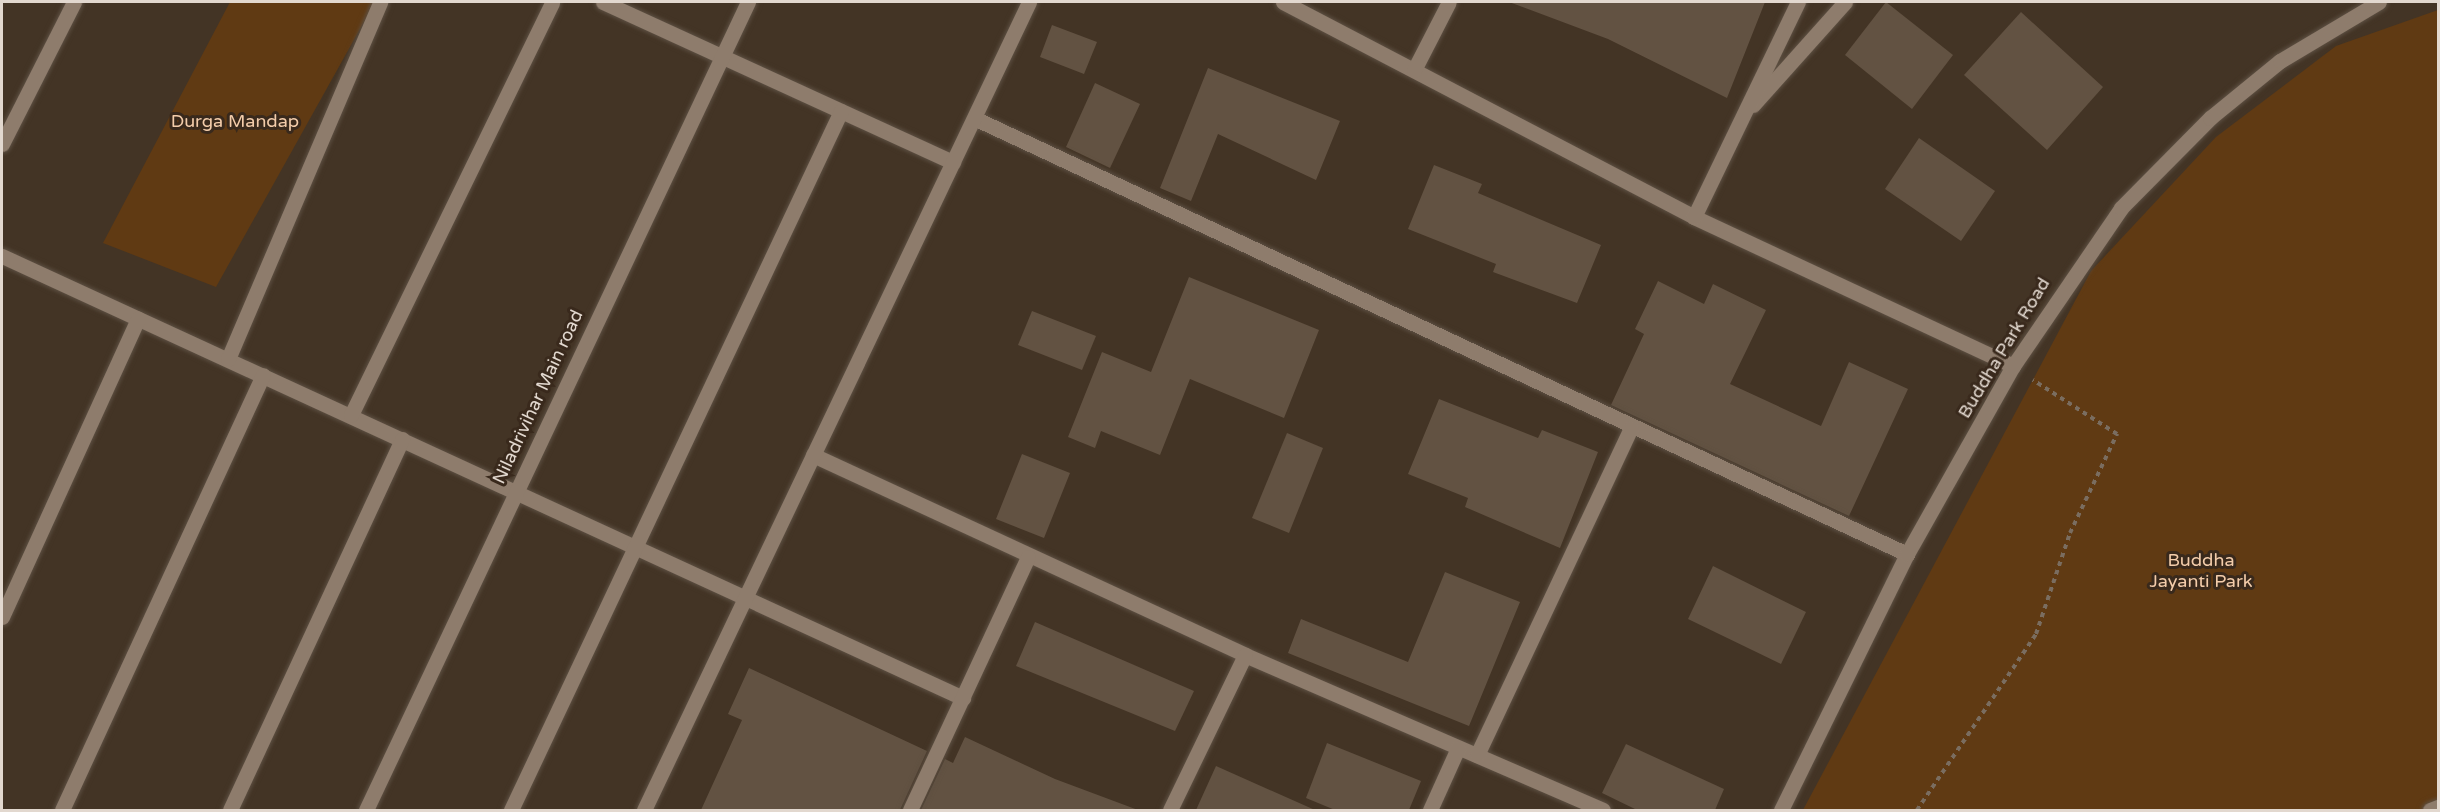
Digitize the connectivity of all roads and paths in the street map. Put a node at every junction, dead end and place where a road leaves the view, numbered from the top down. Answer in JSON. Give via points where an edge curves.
{"nodes":[{"id":1,"x":75,"y":2,"type":"edge"},
{"id":2,"x":380,"y":2,"type":"edge"},
{"id":3,"x":552,"y":2,"type":"edge"},
{"id":4,"x":603,"y":2,"type":"edge"},
{"id":5,"x":748,"y":2,"type":"edge"},
{"id":6,"x":1029,"y":2,"type":"edge"},
{"id":7,"x":1282,"y":2,"type":"edge"},
{"id":8,"x":1449,"y":2,"type":"edge"},
{"id":9,"x":1798,"y":2,"type":"edge"},
{"id":10,"x":1845,"y":2,"type":"edge"},
{"id":11,"x":2379,"y":2,"type":"edge"},
{"id":12,"x":722,"y":56,"type":"junction"},
{"id":13,"x":1414,"y":70,"type":"junction"},
{"id":14,"x":841,"y":111,"type":"junction"},
{"id":15,"x":974,"y":118,"type":"junction"},
{"id":16,"x":1741,"y":118,"type":"junction"},
{"id":17,"x":2,"y":144,"type":"edge"},
{"id":18,"x":952,"y":162,"type":"junction"},
{"id":19,"x":1695,"y":217,"type":"junction"},
{"id":20,"x":3,"y":262,"type":"edge"},
{"id":21,"x":138,"y":318,"type":"junction"},
{"id":22,"x":228,"y":359,"type":"junction"},
{"id":23,"x":2013,"y":366,"type":"junction"},
{"id":24,"x":263,"y":375,"type":"junction"},
{"id":25,"x":351,"y":415,"type":"junction"},
{"id":26,"x":1631,"y":428,"type":"junction"},
{"id":27,"x":402,"y":439,"type":"junction"},
{"id":28,"x":813,"y":455,"type":"junction"},
{"id":29,"x":515,"y":490,"type":"junction"},
{"id":30,"x":635,"y":548,"type":"junction"},
{"id":31,"x":1907,"y":554,"type":"junction"},
{"id":32,"x":1028,"y":557,"type":"junction"},
{"id":33,"x":744,"y":600,"type":"junction"},
{"id":34,"x":2,"y":618,"type":"edge"},
{"id":35,"x":1245,"y":655,"type":"junction"},
{"id":36,"x":963,"y":698,"type":"junction"},
{"id":37,"x":1458,"y":748,"type":"junction"},
{"id":38,"x":1477,"y":755,"type":"junction"},
{"id":39,"x":2439,"y":807,"type":"edge"},
{"id":40,"x":62,"y":810,"type":"edge"},
{"id":41,"x":230,"y":810,"type":"edge"},
{"id":42,"x":366,"y":810,"type":"edge"},
{"id":43,"x":511,"y":810,"type":"edge"},
{"id":44,"x":644,"y":810,"type":"edge"},
{"id":45,"x":910,"y":810,"type":"edge"},
{"id":46,"x":1170,"y":810,"type":"edge"},
{"id":47,"x":1430,"y":810,"type":"edge"},
{"id":48,"x":1603,"y":810,"type":"edge"},
{"id":49,"x":1781,"y":810,"type":"edge"},
{"id":50,"x":1917,"y":810,"type":"edge"},
{"id":51,"x":2430,"y":810,"type":"edge"}],
"edges":[{"from":1,"to":17,"type":"street"},
{"from":2,"to":22,"type":"street"},
{"from":3,"to":25,"type":"street"},
{"from":4,"to":12,"type":"street"},
{"from":5,"to":12,"type":"street","name":"Niladrivihar Main road"},
{"from":6,"to":15,"type":"street"},
{"from":7,"to":13,"type":"street"},
{"from":8,"to":13,"type":"street"},
{"from":9,"to":16,"type":"street"},
{"from":10,"to":16,"type":"street"},
{"from":11,"to":23,"type":"street","name":"Buddha Park Road","via":[[2280,61],[2210,118],[2121,208]]},
{"from":12,"to":14,"type":"street"},
{"from":12,"to":29,"type":"street","name":"Niladrivihar Main road"},
{"from":13,"to":19,"type":"street"},
{"from":14,"to":18,"type":"street"},
{"from":14,"to":30,"type":"street"},
{"from":15,"to":18,"type":"street"},
{"from":15,"to":26,"type":"street"},
{"from":16,"to":19,"type":"street"},
{"from":18,"to":28,"type":"street"},
{"from":19,"to":23,"type":"street"},
{"from":20,"to":21,"type":"street"},
{"from":21,"to":22,"type":"street"},
{"from":21,"to":34,"type":"street"},
{"from":22,"to":24,"type":"street"},
{"from":23,"to":31,"type":"street","name":"Buddha Park Road"},
{"from":23,"to":50,"type":"path","via":[[2116,434],[2070,533],[2036,634]]},
{"from":24,"to":25,"type":"street"},
{"from":24,"to":40,"type":"street"},
{"from":25,"to":27,"type":"street"},
{"from":26,"to":31,"type":"street"},
{"from":26,"to":38,"type":"street"},
{"from":27,"to":29,"type":"street"},
{"from":27,"to":41,"type":"street"},
{"from":28,"to":32,"type":"street"},
{"from":28,"to":33,"type":"street"},
{"from":29,"to":30,"type":"street"},
{"from":29,"to":42,"type":"street","name":"Niladrivihar Main road"},
{"from":30,"to":33,"type":"street"},
{"from":30,"to":43,"type":"street"},
{"from":31,"to":49,"type":"street","name":"Buddha Park Road"},
{"from":32,"to":35,"type":"street"},
{"from":32,"to":36,"type":"street"},
{"from":33,"to":36,"type":"street"},
{"from":33,"to":44,"type":"street"},
{"from":35,"to":37,"type":"street"},
{"from":35,"to":46,"type":"street"},
{"from":36,"to":45,"type":"street"},
{"from":37,"to":38,"type":"street"},
{"from":37,"to":47,"type":"street"},
{"from":38,"to":48,"type":"street"},
{"from":39,"to":51,"type":"street"}]}
